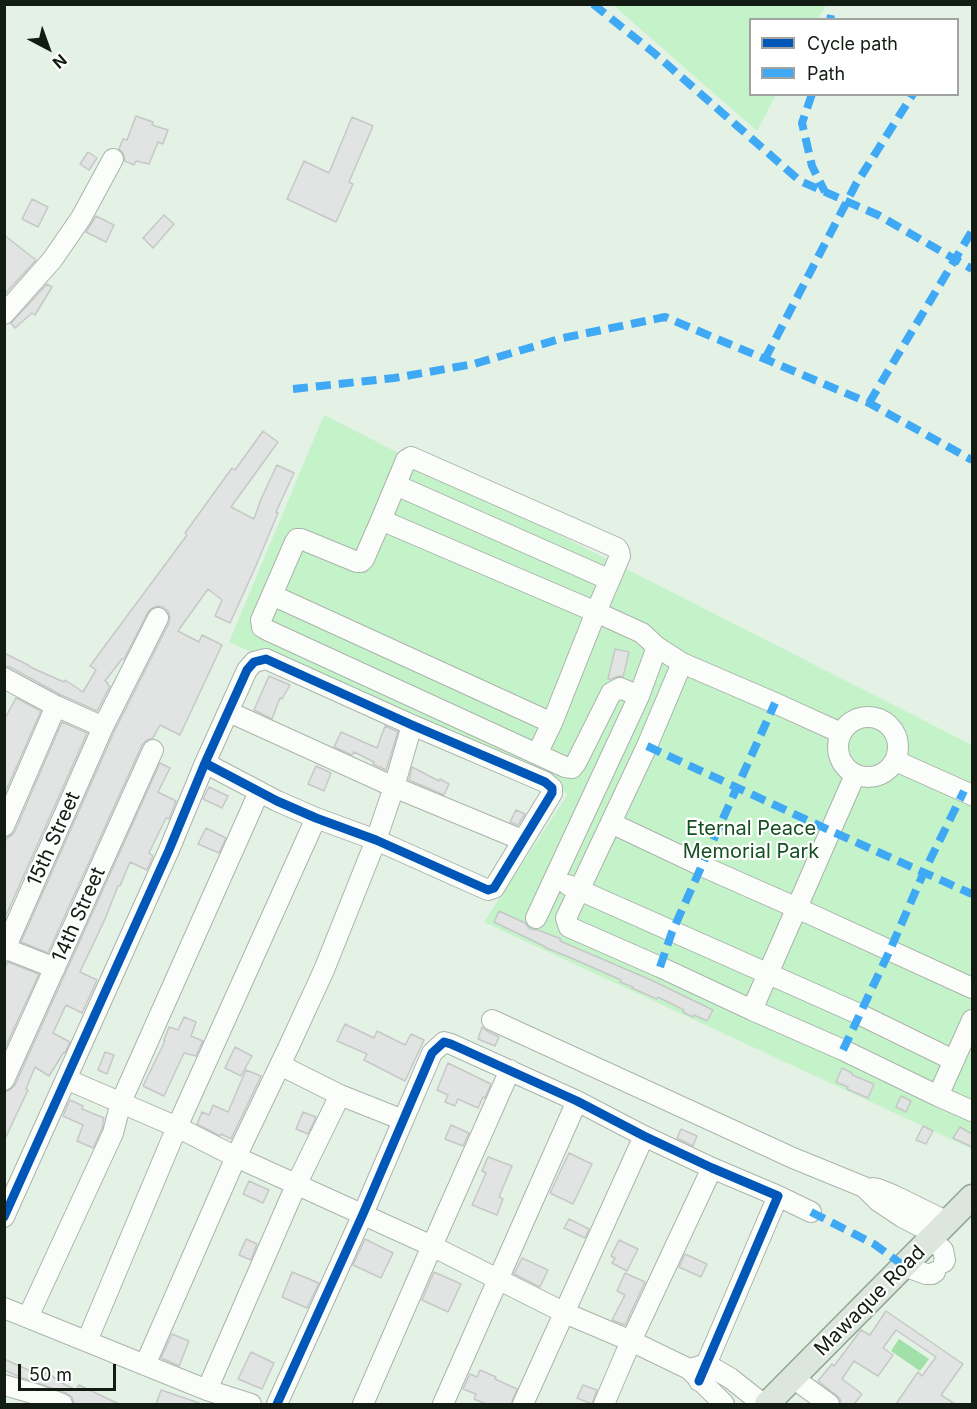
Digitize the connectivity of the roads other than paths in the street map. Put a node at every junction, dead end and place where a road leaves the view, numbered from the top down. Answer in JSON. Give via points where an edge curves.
{"nodes":[{"id":1,"x":113,"y":159,"type":"dead end"},
{"id":2,"x":4,"y":314,"type":"edge"},
{"id":3,"x":396,"y":485,"type":"junction"},
{"id":4,"x":381,"y":520,"type":"junction"},
{"id":5,"x":610,"y":580,"type":"junction"},
{"id":6,"x":272,"y":595,"type":"junction"},
{"id":7,"x":596,"y":612,"type":"junction"},
{"id":8,"x":158,"y":618,"type":"dead end"},
{"id":9,"x":657,"y":646,"type":"junction"},
{"id":10,"x":682,"y":663,"type":"junction"},
{"id":11,"x":7,"y":686,"type":"edge"},
{"id":12,"x":639,"y":696,"type":"junction"},
{"id":13,"x":56,"y":705,"type":"junction"},
{"id":14,"x":229,"y":712,"type":"junction"},
{"id":15,"x":552,"y":723,"type":"junction"},
{"id":16,"x":412,"y":725,"type":"junction"},
{"id":17,"x":103,"y":727,"type":"junction"},
{"id":18,"x":841,"y":734,"type":"junction"},
{"id":19,"x":153,"y":750,"type":"dead end"},
{"id":20,"x":537,"y":754,"type":"junction"},
{"id":21,"x":896,"y":760,"type":"junction"},
{"id":22,"x":205,"y":763,"type":"junction"},
{"id":23,"x":572,"y":768,"type":"junction"},
{"id":24,"x":855,"y":775,"type":"junction"},
{"id":25,"x":598,"y":784,"type":"junction"},
{"id":26,"x":394,"y":787,"type":"junction"},
{"id":27,"x":259,"y":792,"type":"junction"},
{"id":28,"x":972,"y":795,"type":"edge"},
{"id":29,"x":316,"y":818,"type":"junction"},
{"id":30,"x":611,"y":823,"type":"junction"},
{"id":31,"x":4,"y":826,"type":"edge"},
{"id":32,"x":376,"y":840,"type":"junction"},
{"id":33,"x":522,"y":840,"type":"junction"},
{"id":34,"x":554,"y":879,"type":"junction"},
{"id":35,"x":579,"y":890,"type":"junction"},
{"id":36,"x":797,"y":908,"type":"junction"},
{"id":37,"x":536,"y":918,"type":"dead end"},
{"id":38,"x":5,"y":949,"type":"edge"},
{"id":39,"x":55,"y":968,"type":"junction"},
{"id":40,"x":767,"y":974,"type":"junction"},
{"id":41,"x":972,"y":988,"type":"edge"},
{"id":42,"x":752,"y":1010,"type":"junction"},
{"id":43,"x":492,"y":1020,"type":"dead end"},
{"id":44,"x":972,"y":1020,"type":"edge"},
{"id":45,"x":953,"y":1060,"type":"junction"},
{"id":46,"x":280,"y":1065,"type":"junction"},
{"id":47,"x":510,"y":1070,"type":"junction"},
{"id":48,"x":66,"y":1079,"type":"junction"},
{"id":49,"x":4,"y":1080,"type":"edge"},
{"id":50,"x":340,"y":1095,"type":"junction"},
{"id":51,"x":938,"y":1096,"type":"junction"},
{"id":52,"x":577,"y":1101,"type":"junction"},
{"id":53,"x":121,"y":1102,"type":"junction"},
{"id":54,"x":971,"y":1107,"type":"edge"},
{"id":55,"x":403,"y":1120,"type":"junction"},
{"id":56,"x":177,"y":1127,"type":"junction"},
{"id":57,"x":644,"y":1136,"type":"junction"},
{"id":58,"x":236,"y":1156,"type":"junction"},
{"id":59,"x":712,"y":1168,"type":"junction"},
{"id":60,"x":297,"y":1184,"type":"junction"},
{"id":61,"x":778,"y":1196,"type":"junction"},
{"id":62,"x":972,"y":1197,"type":"edge"},
{"id":63,"x":811,"y":1212,"type":"dead end"},
{"id":64,"x":363,"y":1214,"type":"junction"},
{"id":65,"x":4,"y":1217,"type":"edge"},
{"id":66,"x":938,"y":1232,"type":"junction"},
{"id":67,"x":432,"y":1246,"type":"junction"},
{"id":68,"x":904,"y":1266,"type":"junction"},
{"id":69,"x":498,"y":1279,"type":"junction"},
{"id":70,"x":4,"y":1308,"type":"edge"},
{"id":71,"x":565,"y":1313,"type":"junction"},
{"id":72,"x":28,"y":1317,"type":"junction"},
{"id":73,"x":87,"y":1341,"type":"junction"},
{"id":74,"x":632,"y":1341,"type":"junction"},
{"id":75,"x":145,"y":1365,"type":"junction"},
{"id":76,"x":698,"y":1371,"type":"junction"},
{"id":77,"x":793,"y":1378,"type":"junction"},
{"id":78,"x":4,"y":1385,"type":"edge"},
{"id":79,"x":207,"y":1390,"type":"junction"},
{"id":80,"x":30,"y":1399,"type":"edge"},
{"id":81,"x":62,"y":1404,"type":"edge"},
{"id":82,"x":250,"y":1404,"type":"edge"},
{"id":83,"x":277,"y":1404,"type":"edge"},
{"id":84,"x":363,"y":1404,"type":"edge"},
{"id":85,"x":443,"y":1404,"type":"edge"},
{"id":86,"x":523,"y":1404,"type":"edge"},
{"id":87,"x":604,"y":1404,"type":"edge"},
{"id":88,"x":724,"y":1404,"type":"edge"},
{"id":89,"x":765,"y":1404,"type":"edge"},
{"id":90,"x":828,"y":1404,"type":"edge"}],
"edges":[{"from":1,"to":2,"type":"street","via":[[81,218],[52,260]]},
{"from":3,"to":4,"type":"street"},
{"from":3,"to":5,"type":"street"},
{"from":3,"to":5,"type":"street","via":[[411,457],[617,548],[620,556]]},
{"from":4,"to":6,"type":"street","via":[[362,562],[297,539]]},
{"from":4,"to":7,"type":"street"},
{"from":5,"to":7,"type":"street"},
{"from":6,"to":15,"type":"street"},
{"from":6,"to":20,"type":"street","via":[[261,620],[262,627]]},
{"from":7,"to":9,"type":"street","via":[[642,633]]},
{"from":7,"to":15,"type":"street"},
{"from":8,"to":17,"type":"street","name":"15th Street"},
{"from":9,"to":10,"type":"street"},
{"from":9,"to":12,"type":"street"},
{"from":10,"to":18,"type":"street"},
{"from":10,"to":30,"type":"street"},
{"from":11,"to":13,"type":"street"},
{"from":12,"to":23,"type":"street","via":[[620,688],[611,693]]},
{"from":12,"to":25,"type":"street"},
{"from":13,"to":17,"type":"street"},
{"from":13,"to":31,"type":"street"},
{"from":14,"to":16,"type":"street","via":[[247,670],[254,662],[266,659]]},
{"from":14,"to":22,"type":"street"},
{"from":14,"to":26,"type":"street"},
{"from":15,"to":20,"type":"street"},
{"from":16,"to":26,"type":"street"},
{"from":16,"to":33,"type":"street","via":[[552,788],[547,803]]},
{"from":17,"to":38,"type":"street","name":"15th Street"},
{"from":18,"to":21,"type":"street","via":[[851,722],[866,716],[882,719],[894,730],[899,745]]},
{"from":18,"to":24,"type":"street","via":[[837,749],[843,764]]},
{"from":19,"to":39,"type":"street","name":"14th Street"},
{"from":20,"to":23,"type":"street"},
{"from":21,"to":24,"type":"street","via":[[885,772],[870,778]]},
{"from":21,"to":28,"type":"street"},
{"from":22,"to":27,"type":"street"},
{"from":22,"to":48,"type":"street"},
{"from":23,"to":25,"type":"street","via":[[576,774]]},
{"from":24,"to":36,"type":"street"},
{"from":25,"to":34,"type":"street"},
{"from":26,"to":32,"type":"street"},
{"from":26,"to":33,"type":"street"},
{"from":27,"to":29,"type":"street"},
{"from":27,"to":53,"type":"street"},
{"from":29,"to":32,"type":"street"},
{"from":29,"to":56,"type":"street"},
{"from":30,"to":35,"type":"street"},
{"from":30,"to":36,"type":"street"},
{"from":32,"to":33,"type":"street","via":[[488,890],[494,888]]},
{"from":32,"to":46,"type":"street","via":[[324,970]]},
{"from":34,"to":35,"type":"street"},
{"from":34,"to":37,"type":"street"},
{"from":35,"to":40,"type":"street"},
{"from":35,"to":42,"type":"street","via":[[566,918],[569,927]]},
{"from":36,"to":40,"type":"street"},
{"from":36,"to":41,"type":"street"},
{"from":38,"to":39,"type":"street"},
{"from":39,"to":49,"type":"street","name":"14th Street"},
{"from":40,"to":42,"type":"street"},
{"from":40,"to":45,"type":"street"},
{"from":42,"to":51,"type":"street"},
{"from":43,"to":66,"type":"street","via":[[864,1188],[902,1217]]},
{"from":44,"to":45,"type":"street"},
{"from":45,"to":51,"type":"street"},
{"from":46,"to":50,"type":"street"},
{"from":46,"to":58,"type":"street"},
{"from":47,"to":52,"type":"street"},
{"from":47,"to":55,"type":"street","via":[[444,1042],[432,1053]]},
{"from":47,"to":67,"type":"street"},
{"from":48,"to":53,"type":"street"},
{"from":48,"to":65,"type":"street"},
{"from":50,"to":55,"type":"street"},
{"from":50,"to":60,"type":"street"},
{"from":51,"to":54,"type":"street"},
{"from":52,"to":57,"type":"street"},
{"from":52,"to":69,"type":"street"},
{"from":53,"to":56,"type":"street"},
{"from":53,"to":72,"type":"street","via":[[113,1133]]},
{"from":55,"to":64,"type":"street"},
{"from":56,"to":58,"type":"street"},
{"from":56,"to":73,"type":"street"},
{"from":57,"to":59,"type":"street"},
{"from":57,"to":71,"type":"street"},
{"from":58,"to":60,"type":"street"},
{"from":58,"to":75,"type":"street"},
{"from":59,"to":61,"type":"street"},
{"from":59,"to":74,"type":"street"},
{"from":60,"to":64,"type":"street"},
{"from":60,"to":79,"type":"street"},
{"from":61,"to":63,"type":"street"},
{"from":61,"to":76,"type":"street"},
{"from":62,"to":66,"type":"main road","name":"Mawaque Road"},
{"from":64,"to":67,"type":"street"},
{"from":64,"to":83,"type":"street"},
{"from":66,"to":68,"type":"main road","name":"Mawaque Road"},
{"from":66,"to":68,"type":"street","via":[[945,1260],[939,1267],[926,1274]]},
{"from":67,"to":69,"type":"street"},
{"from":67,"to":84,"type":"street"},
{"from":68,"to":77,"type":"main road","name":"Mawaque Road"},
{"from":69,"to":71,"type":"street"},
{"from":69,"to":85,"type":"street"},
{"from":70,"to":72,"type":"street"},
{"from":71,"to":74,"type":"street"},
{"from":71,"to":86,"type":"street"},
{"from":72,"to":73,"type":"street"},
{"from":73,"to":75,"type":"street"},
{"from":74,"to":76,"type":"street"},
{"from":74,"to":87,"type":"street"},
{"from":75,"to":79,"type":"street"},
{"from":76,"to":88,"type":"street"},
{"from":76,"to":89,"type":"street","via":[[730,1377]]},
{"from":77,"to":89,"type":"main road","name":"Mawaque Road"},
{"from":77,"to":90,"type":"street"},
{"from":78,"to":80,"type":"street"},
{"from":79,"to":82,"type":"street"},
{"from":80,"to":81,"type":"street"}]}
